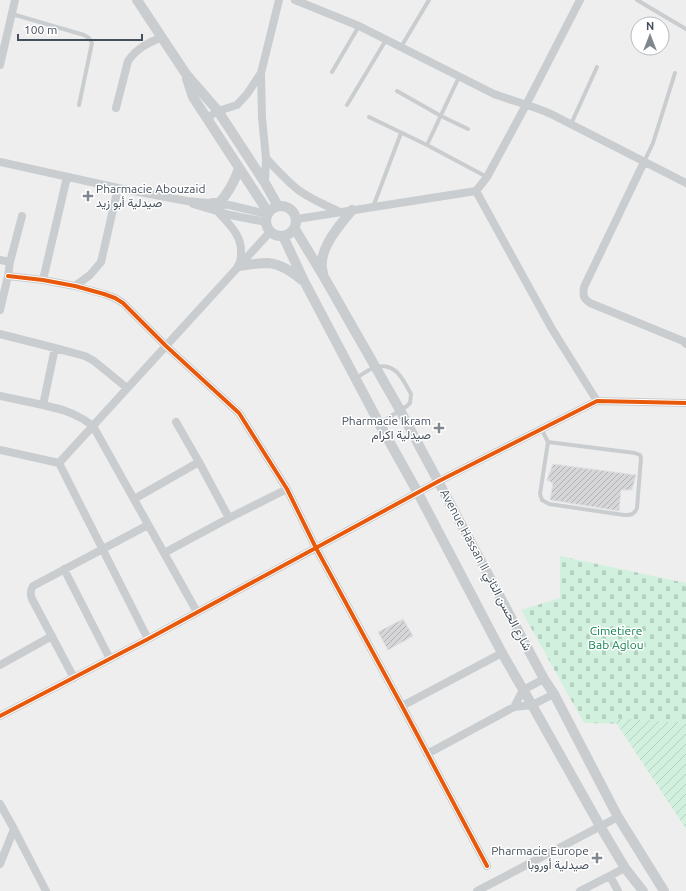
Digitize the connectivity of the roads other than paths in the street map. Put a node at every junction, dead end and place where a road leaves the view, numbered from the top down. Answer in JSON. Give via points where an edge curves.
{"nodes":[{"id":1,"x":15,"y":0,"type":"edge"},
{"id":2,"x":137,"y":0,"type":"edge"},
{"id":3,"x":295,"y":0,"type":"edge"},
{"id":4,"x":430,"y":0,"type":"edge"},
{"id":5,"x":580,"y":0,"type":"edge"},
{"id":6,"x":637,"y":0,"type":"edge"},
{"id":7,"x":277,"y":1,"type":"edge"},
{"id":8,"x":12,"y":14,"type":"junction"},
{"id":9,"x":359,"y":26,"type":"junction"},
{"id":10,"x":686,"y":29,"type":"edge"},
{"id":11,"x":162,"y":37,"type":"junction"},
{"id":12,"x":387,"y":39,"type":"junction"},
{"id":13,"x":401,"y":47,"type":"junction"},
{"id":14,"x":0,"y":65,"type":"edge"},
{"id":15,"x":597,"y":67,"type":"dead end"},
{"id":16,"x":332,"y":72,"type":"dead end"},
{"id":17,"x":261,"y":73,"type":"junction"},
{"id":18,"x":186,"y":74,"type":"junction"},
{"id":19,"x":675,"y":74,"type":"dead end"},
{"id":20,"x":460,"y":76,"type":"junction"},
{"id":21,"x":397,"y":91,"type":"dead end"},
{"id":22,"x":78,"y":105,"type":"dead end"},
{"id":23,"x":347,"y":105,"type":"dead end"},
{"id":24,"x":526,"y":105,"type":"junction"},
{"id":25,"x":116,"y":108,"type":"dead end"},
{"id":26,"x":218,"y":111,"type":"junction"},
{"id":27,"x":441,"y":116,"type":"junction"},
{"id":28,"x":207,"y":118,"type":"junction"},
{"id":29,"x":369,"y":118,"type":"dead end"},
{"id":30,"x":570,"y":124,"type":"junction"},
{"id":31,"x":468,"y":129,"type":"dead end"},
{"id":32,"x":401,"y":133,"type":"junction"},
{"id":33,"x":427,"y":145,"type":"junction"},
{"id":34,"x":266,"y":158,"type":"junction"},
{"id":35,"x":0,"y":162,"type":"edge"},
{"id":36,"x":644,"y":162,"type":"junction"},
{"id":37,"x":239,"y":169,"type":"junction"},
{"id":38,"x":67,"y":177,"type":"junction"},
{"id":39,"x":487,"y":177,"type":"junction"},
{"id":40,"x":265,"y":183,"type":"junction"},
{"id":41,"x":686,"y":183,"type":"edge"},
{"id":42,"x":118,"y":188,"type":"junction"},
{"id":43,"x":476,"y":191,"type":"junction"},
{"id":44,"x":187,"y":201,"type":"junction"},
{"id":45,"x":212,"y":202,"type":"junction"},
{"id":46,"x":278,"y":206,"type":"junction"},
{"id":47,"x":373,"y":207,"type":"junction"},
{"id":48,"x":352,"y":210,"type":"junction"},
{"id":49,"x":219,"y":212,"type":"junction"},
{"id":50,"x":341,"y":212,"type":"junction"},
{"id":51,"x":22,"y":216,"type":"dead end"},
{"id":52,"x":267,"y":216,"type":"junction"},
{"id":53,"x":296,"y":224,"type":"junction"},
{"id":54,"x":270,"y":232,"type":"junction"},
{"id":55,"x":283,"y":236,"type":"junction"},
{"id":56,"x":0,"y":260,"type":"edge"},
{"id":57,"x":10,"y":262,"type":"junction"},
{"id":58,"x":237,"y":268,"type":"junction"},
{"id":59,"x":8,"y":276,"type":"junction"},
{"id":60,"x":324,"y":277,"type":"junction"},
{"id":61,"x":43,"y":280,"type":"junction"},
{"id":62,"x":304,"y":281,"type":"junction"},
{"id":63,"x":75,"y":286,"type":"junction"},
{"id":64,"x":0,"y":310,"type":"edge"},
{"id":65,"x":0,"y":334,"type":"edge"},
{"id":66,"x":686,"y":344,"type":"edge"},
{"id":67,"x":166,"y":346,"type":"junction"},
{"id":68,"x":55,"y":348,"type":"junction"},
{"id":69,"x":376,"y":367,"type":"junction"},
{"id":70,"x":356,"y":378,"type":"junction"},
{"id":71,"x":128,"y":388,"type":"junction"},
{"id":72,"x":0,"y":396,"type":"edge"},
{"id":73,"x":597,"y":401,"type":"junction"},
{"id":74,"x":686,"y":403,"type":"edge"},
{"id":75,"x":43,"y":405,"type":"junction"},
{"id":76,"x":400,"y":410,"type":"junction"},
{"id":77,"x":176,"y":422,"type":"dead end"},
{"id":78,"x":379,"y":423,"type":"junction"},
{"id":79,"x":93,"y":426,"type":"junction"},
{"id":80,"x":542,"y":430,"type":"junction"},
{"id":81,"x":548,"y":442,"type":"junction"},
{"id":82,"x":0,"y":450,"type":"edge"},
{"id":83,"x":199,"y":462,"type":"junction"},
{"id":84,"x":59,"y":463,"type":"junction"},
{"id":85,"x":439,"y":482,"type":"junction"},
{"id":86,"x":287,"y":489,"type":"junction"},
{"id":87,"x":418,"y":493,"type":"junction"},
{"id":88,"x":134,"y":499,"type":"junction"},
{"id":89,"x":229,"y":518,"type":"junction"},
{"id":90,"x":148,"y":525,"type":"junction"},
{"id":91,"x":316,"y":548,"type":"junction"},
{"id":92,"x":102,"y":549,"type":"junction"},
{"id":93,"x":164,"y":553,"type":"junction"},
{"id":94,"x":64,"y":569,"type":"junction"},
{"id":95,"x":197,"y":612,"type":"junction"},
{"id":96,"x":52,"y":636,"type":"junction"},
{"id":97,"x":148,"y":639,"type":"junction"},
{"id":98,"x":502,"y":653,"type":"junction"},
{"id":99,"x":110,"y":659,"type":"junction"},
{"id":100,"x":0,"y":665,"type":"edge"},
{"id":101,"x":74,"y":678,"type":"junction"},
{"id":102,"x":544,"y":678,"type":"junction"},
{"id":103,"x":523,"y":690,"type":"junction"},
{"id":104,"x":554,"y":694,"type":"junction"},
{"id":105,"x":532,"y":705,"type":"junction"},
{"id":106,"x":402,"y":706,"type":"junction"},
{"id":107,"x":514,"y":707,"type":"junction"},
{"id":108,"x":0,"y":716,"type":"edge"},
{"id":109,"x":427,"y":754,"type":"junction"},
{"id":110,"x":0,"y":804,"type":"edge"},
{"id":111,"x":618,"y":817,"type":"junction"},
{"id":112,"x":600,"y":826,"type":"junction"},
{"id":113,"x":14,"y":829,"type":"junction"},
{"id":114,"x":0,"y":864,"type":"edge"},
{"id":115,"x":487,"y":866,"type":"dead end"},
{"id":116,"x":625,"y":868,"type":"junction"},
{"id":117,"x":610,"y":876,"type":"junction"},
{"id":118,"x":46,"y":891,"type":"edge"},
{"id":119,"x":477,"y":891,"type":"edge"},
{"id":120,"x":580,"y":891,"type":"edge"},
{"id":121,"x":618,"y":891,"type":"edge"},
{"id":122,"x":643,"y":891,"type":"edge"},
{"id":123,"x":664,"y":891,"type":"edge"}],
"edges":[{"from":1,"to":8,"type":"street"},
{"from":2,"to":11,"type":"street"},
{"from":3,"to":9,"type":"street"},
{"from":4,"to":13,"type":"lane"},
{"from":5,"to":24,"type":"street"},
{"from":6,"to":10,"type":"lane"},
{"from":7,"to":17,"type":"street"},
{"from":8,"to":14,"type":"street"},
{"from":8,"to":22,"type":"lane","via":[[89,38],[92,43]]},
{"from":9,"to":12,"type":"street"},
{"from":9,"to":16,"type":"lane"},
{"from":11,"to":18,"type":"street"},
{"from":11,"to":25,"type":"street","via":[[144,45],[128,61]]},
{"from":12,"to":13,"type":"street"},
{"from":12,"to":23,"type":"lane"},
{"from":13,"to":20,"type":"street"},
{"from":15,"to":30,"type":"lane"},
{"from":17,"to":26,"type":"street","via":[[242,101]]},
{"from":17,"to":34,"type":"street"},
{"from":18,"to":26,"type":"street"},
{"from":18,"to":28,"type":"street","via":[[193,97]]},
{"from":19,"to":36,"type":"lane","via":[[653,143]]},
{"from":20,"to":24,"type":"street","via":[[494,94]]},
{"from":20,"to":27,"type":"lane"},
{"from":21,"to":27,"type":"lane"},
{"from":24,"to":30,"type":"street"},
{"from":24,"to":39,"type":"street"},
{"from":26,"to":28,"type":"street"},
{"from":26,"to":40,"type":"street"},
{"from":27,"to":31,"type":"lane"},
{"from":27,"to":33,"type":"lane"},
{"from":28,"to":37,"type":"street"},
{"from":29,"to":32,"type":"lane"},
{"from":30,"to":36,"type":"street"},
{"from":32,"to":33,"type":"lane"},
{"from":32,"to":47,"type":"lane"},
{"from":33,"to":39,"type":"lane"},
{"from":34,"to":40,"type":"street"},
{"from":34,"to":50,"type":"street","via":[[298,190]]},
{"from":35,"to":38,"type":"street"},
{"from":36,"to":41,"type":"street"},
{"from":36,"to":66,"type":"street","via":[[584,287],[583,294],[585,300],[590,303]]},
{"from":37,"to":45,"type":"street","via":[[225,198],[219,203]]},
{"from":37,"to":52,"type":"street"},
{"from":38,"to":42,"type":"street"},
{"from":38,"to":61,"type":"street"},
{"from":39,"to":43,"type":"street"},
{"from":40,"to":46,"type":"street"},
{"from":42,"to":44,"type":"street"},
{"from":42,"to":63,"type":"street","via":[[101,262],[90,275]]},
{"from":43,"to":47,"type":"street"},
{"from":43,"to":73,"type":"street","via":[[552,329]]},
{"from":44,"to":45,"type":"street"},
{"from":44,"to":49,"type":"street"},
{"from":45,"to":52,"type":"street"},
{"from":46,"to":52,"type":"street","via":[[272,208]]},
{"from":46,"to":53,"type":"street","via":[[284,205],[293,211]]},
{"from":47,"to":48,"type":"street"},
{"from":48,"to":50,"type":"street"},
{"from":48,"to":60,"type":"street","via":[[335,231],[325,249],[321,267]]},
{"from":49,"to":52,"type":"street","via":[[230,215]]},
{"from":49,"to":58,"type":"street","via":[[232,227],[239,241],[240,263]]},
{"from":50,"to":53,"type":"street"},
{"from":51,"to":57,"type":"street"},
{"from":52,"to":54,"type":"street","via":[[266,225]]},
{"from":53,"to":55,"type":"street","via":[[290,234]]},
{"from":53,"to":60,"type":"street","name":"Avenue Hassan II شارع الحسن الثاني"},
{"from":54,"to":55,"type":"street"},
{"from":54,"to":58,"type":"street"},
{"from":55,"to":62,"type":"street","name":"Avenue Hassan II شارع الحسن الثاني"},
{"from":56,"to":57,"type":"street"},
{"from":57,"to":59,"type":"street"},
{"from":58,"to":62,"type":"street","via":[[270,263],[288,270]]},
{"from":58,"to":67,"type":"street"},
{"from":59,"to":61,"type":"street"},
{"from":59,"to":64,"type":"street"},
{"from":60,"to":69,"type":"street","name":"Avenue Hassan II شارع الحسن الثاني"},
{"from":61,"to":63,"type":"street"},
{"from":62,"to":70,"type":"street","name":"Avenue Hassan II شارع الحسن الثاني"},
{"from":63,"to":67,"type":"street","via":[[104,294],[123,303]]},
{"from":65,"to":68,"type":"street"},
{"from":67,"to":71,"type":"street"},
{"from":67,"to":86,"type":"street","via":[[239,413]]},
{"from":68,"to":71,"type":"street","via":[[85,356]]},
{"from":68,"to":75,"type":"street"},
{"from":69,"to":70,"type":"lane"},
{"from":69,"to":76,"type":"street","name":"Avenue Hassan II شارع الحسن الثاني"},
{"from":69,"to":76,"type":"lane","via":[[390,367],[396,371],[411,394],[410,403]]},
{"from":70,"to":78,"type":"street","name":"Avenue Hassan II شارع الحسن الثاني"},
{"from":71,"to":79,"type":"street"},
{"from":72,"to":75,"type":"street"},
{"from":73,"to":74,"type":"street"},
{"from":73,"to":80,"type":"street"},
{"from":75,"to":79,"type":"street","via":[[74,414]]},
{"from":76,"to":78,"type":"lane"},
{"from":76,"to":85,"type":"street","name":"Avenue Hassan II شارع الحسن الثاني"},
{"from":77,"to":83,"type":"street"},
{"from":78,"to":87,"type":"street","name":"Avenue Hassan II شارع الحسن الثاني"},
{"from":79,"to":84,"type":"street"},
{"from":79,"to":88,"type":"street"},
{"from":80,"to":81,"type":"lane"},
{"from":80,"to":85,"type":"street"},
{"from":81,"to":81,"type":"lane","via":[[640,455],[636,512],[624,515],[549,504],[542,500],[540,494]]},
{"from":82,"to":84,"type":"street"},
{"from":83,"to":88,"type":"street"},
{"from":83,"to":89,"type":"street"},
{"from":84,"to":92,"type":"street"},
{"from":85,"to":87,"type":"street"},
{"from":85,"to":102,"type":"street","name":"Avenue Hassan II شارع الحسن الثاني"},
{"from":86,"to":89,"type":"street"},
{"from":86,"to":91,"type":"street"},
{"from":87,"to":91,"type":"street"},
{"from":87,"to":98,"type":"street","name":"Avenue Hassan II شارع الحسن الثاني"},
{"from":88,"to":90,"type":"street"},
{"from":89,"to":93,"type":"street"},
{"from":90,"to":92,"type":"street"},
{"from":90,"to":93,"type":"street"},
{"from":91,"to":95,"type":"street"},
{"from":91,"to":106,"type":"street"},
{"from":92,"to":94,"type":"street"},
{"from":92,"to":97,"type":"street"},
{"from":93,"to":95,"type":"street"},
{"from":94,"to":96,"type":"street","via":[[33,586],[30,592]]},
{"from":94,"to":99,"type":"street"},
{"from":95,"to":97,"type":"street"},
{"from":96,"to":100,"type":"street"},
{"from":96,"to":101,"type":"street"},
{"from":97,"to":99,"type":"street"},
{"from":98,"to":103,"type":"street","name":"Avenue Hassan II شارع الحسن الثاني"},
{"from":98,"to":106,"type":"street"},
{"from":99,"to":101,"type":"street"},
{"from":101,"to":108,"type":"street"},
{"from":102,"to":103,"type":"street"},
{"from":102,"to":104,"type":"street","name":"Avenue Hassan II شارع الحسن الثاني"},
{"from":103,"to":105,"type":"street","name":"Avenue Hassan II شارع الحسن الثاني"},
{"from":103,"to":107,"type":"street"},
{"from":104,"to":105,"type":"street"},
{"from":104,"to":111,"type":"street","name":"Avenue Hassan II شارع الحسن الثاني"},
{"from":105,"to":107,"type":"street"},
{"from":105,"to":112,"type":"street","name":"Avenue Hassan II شارع الحسن الثاني"},
{"from":106,"to":109,"type":"street"},
{"from":107,"to":109,"type":"street"},
{"from":109,"to":115,"type":"street"},
{"from":110,"to":113,"type":"street"},
{"from":111,"to":112,"type":"street"},
{"from":111,"to":123,"type":"street","name":"Avenue Hassan II شارع الحسن الثاني"},
{"from":112,"to":116,"type":"street","name":"Avenue Hassan II شارع الحسن الثاني"},
{"from":112,"to":119,"type":"street"},
{"from":113,"to":114,"type":"street"},
{"from":113,"to":118,"type":"street"},
{"from":116,"to":117,"type":"street"},
{"from":116,"to":122,"type":"street","name":"Avenue Hassan II شارع الحسن الثاني"},
{"from":117,"to":120,"type":"street"},
{"from":117,"to":121,"type":"street"}]}
